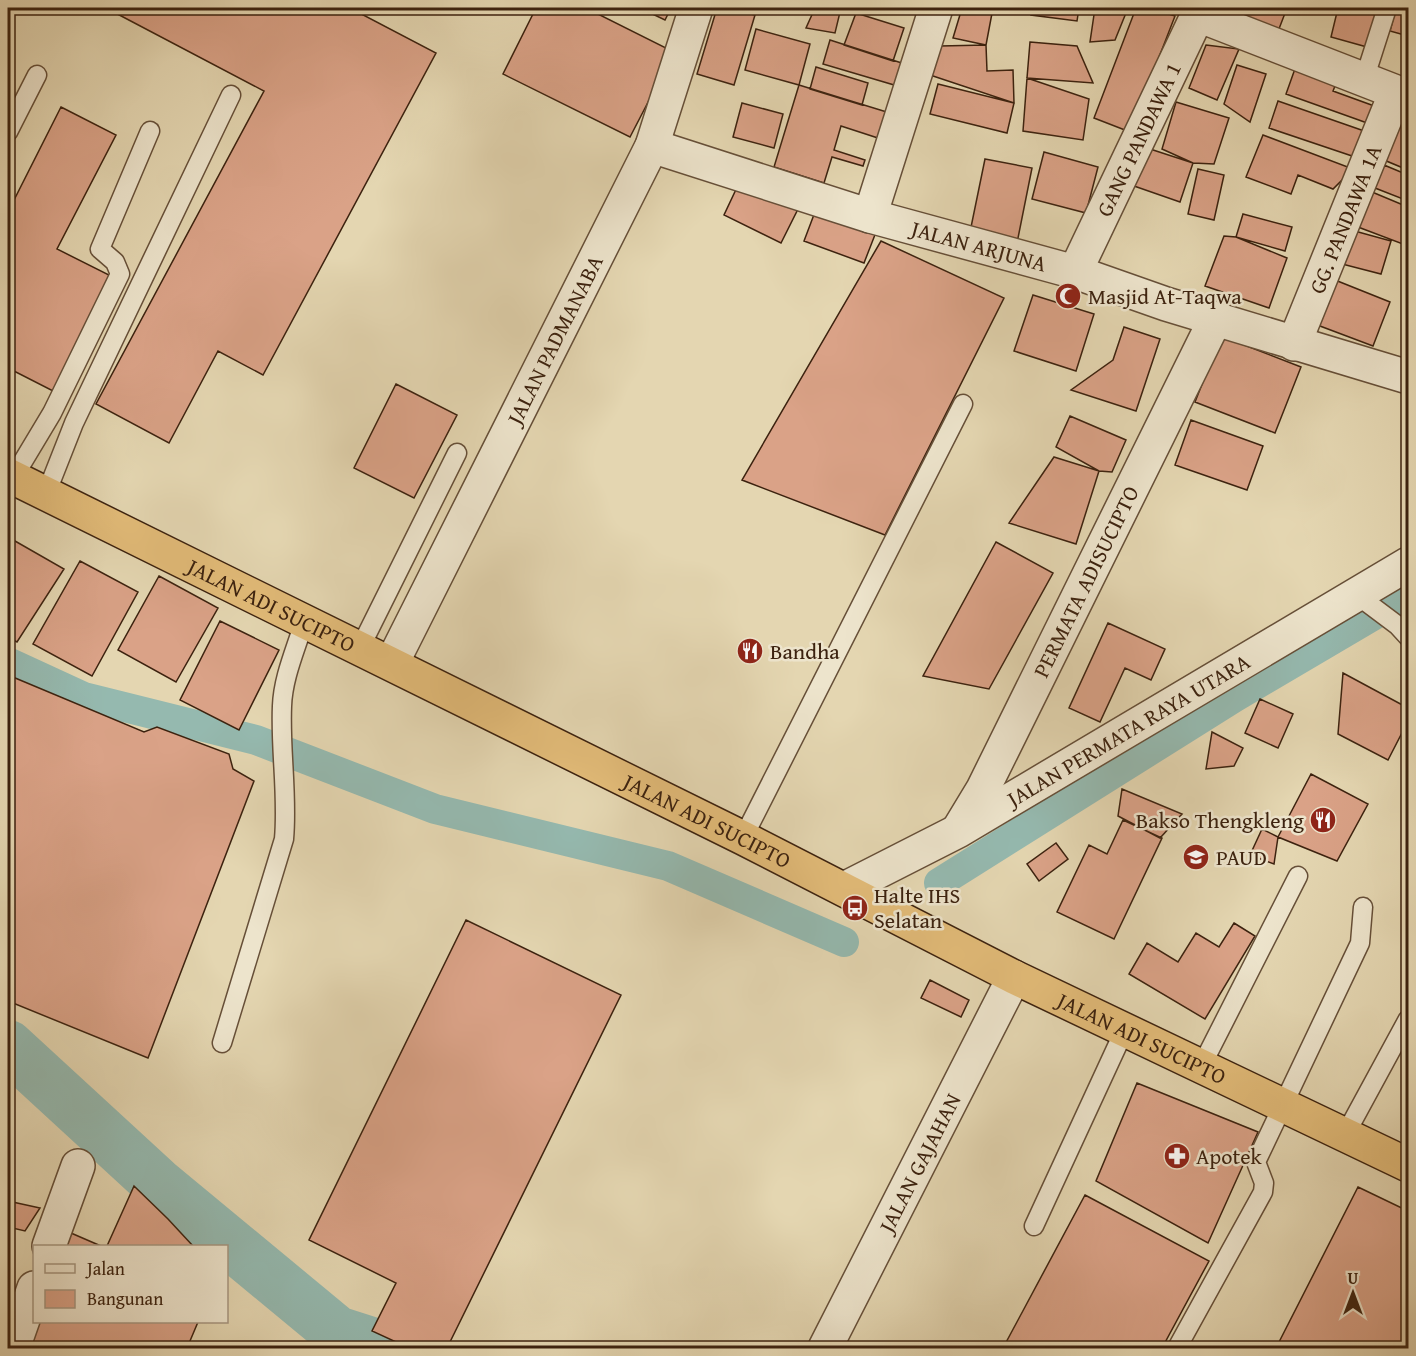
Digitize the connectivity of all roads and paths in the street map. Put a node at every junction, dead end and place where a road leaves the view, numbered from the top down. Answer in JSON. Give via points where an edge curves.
{"nodes":[{"id":1,"x":696,"y":8,"type":"edge"},
{"id":2,"x":936,"y":8,"type":"edge"},
{"id":3,"x":1387,"y":8,"type":"edge"},
{"id":4,"x":1200,"y":11,"type":"edge"},
{"id":5,"x":37,"y":75,"type":"dead end"},
{"id":6,"x":1364,"y":80,"type":"junction"},
{"id":7,"x":1402,"y":94,"type":"edge"},
{"id":8,"x":231,"y":95,"type":"dead end"},
{"id":9,"x":150,"y":131,"type":"dead end"},
{"id":10,"x":8,"y":132,"type":"edge"},
{"id":11,"x":652,"y":146,"type":"junction"},
{"id":12,"x":870,"y":216,"type":"junction"},
{"id":13,"x":1075,"y":272,"type":"junction"},
{"id":14,"x":1210,"y":330,"type":"dead end"},
{"id":15,"x":1294,"y":344,"type":"junction"},
{"id":16,"x":1408,"y":377,"type":"edge"},
{"id":17,"x":963,"y":404,"type":"dead end"},
{"id":18,"x":457,"y":453,"type":"dead end"},
{"id":19,"x":10,"y":476,"type":"edge"},
{"id":20,"x":46,"y":494,"type":"junction"},
{"id":21,"x":1408,"y":564,"type":"edge"},
{"id":22,"x":1363,"y":599,"type":"junction"},
{"id":23,"x":304,"y":622,"type":"junction"},
{"id":24,"x":1403,"y":631,"type":"edge"},
{"id":25,"x":360,"y":648,"type":"junction"},
{"id":26,"x":392,"y":663,"type":"junction"},
{"id":27,"x":958,"y":831,"type":"junction"},
{"id":28,"x":743,"y":838,"type":"junction"},
{"id":29,"x":1298,"y":876,"type":"dead end"},
{"id":30,"x":844,"y":889,"type":"junction"},
{"id":31,"x":1363,"y":907,"type":"dead end"},
{"id":32,"x":1014,"y":977,"type":"junction"},
{"id":33,"x":1408,"y":1019,"type":"edge"},
{"id":34,"x":1125,"y":1029,"type":"junction"},
{"id":35,"x":222,"y":1043,"type":"dead end"},
{"id":36,"x":1202,"y":1065,"type":"junction"},
{"id":37,"x":1283,"y":1105,"type":"junction"},
{"id":38,"x":1345,"y":1135,"type":"junction"},
{"id":39,"x":1408,"y":1163,"type":"edge"},
{"id":40,"x":78,"y":1166,"type":"dead end"},
{"id":41,"x":1034,"y":1226,"type":"dead end"},
{"id":42,"x":50,"y":1245,"type":"edge"},
{"id":43,"x":33,"y":1291,"type":"edge"},
{"id":44,"x":13,"y":1348,"type":"edge"},
{"id":45,"x":825,"y":1348,"type":"edge"},
{"id":46,"x":1177,"y":1348,"type":"edge"}],
"edges":[{"from":1,"to":11,"type":"street","name":"JALAN PADMANABA"},
{"from":2,"to":12,"type":"street"},
{"from":3,"to":6,"type":"lane"},
{"from":4,"to":6,"type":"street","name":"GG. PANDAWA 1A"},
{"from":4,"to":13,"type":"street","name":"GANG PANDAWA 1"},
{"from":5,"to":10,"type":"lane"},
{"from":6,"to":7,"type":"street","name":"GG. PANDAWA 1A"},
{"from":7,"to":15,"type":"street","name":"GG. PANDAWA 1A"},
{"from":8,"to":20,"type":"lane","via":[[74,423]]},
{"from":9,"to":19,"type":"lane","via":[[101,245],[102,253],[115,262],[120,274],[52,413]]},
{"from":11,"to":12,"type":"street","name":"JALAN ARJUNA"},
{"from":11,"to":26,"type":"street","name":"JALAN PADMANABA"},
{"from":12,"to":13,"type":"street","name":"JALAN ARJUNA"},
{"from":13,"to":15,"type":"street","name":"JALAN ARJUNA"},
{"from":14,"to":27,"type":"street","name":"PERMATA ADISUCIPTO","via":[[983,789]]},
{"from":15,"to":16,"type":"street","name":"JALAN ARJUNA"},
{"from":17,"to":28,"type":"lane"},
{"from":18,"to":25,"type":"lane"},
{"from":19,"to":20,"type":"highway","name":"JALAN ADI SUCIPTO"},
{"from":20,"to":23,"type":"highway","name":"JALAN ADI SUCIPTO"},
{"from":21,"to":22,"type":"street","name":"JALAN PERMATA RAYA UTARA"},
{"from":22,"to":24,"type":"lane"},
{"from":22,"to":27,"type":"street","name":"JALAN PERMATA RAYA UTARA"},
{"from":23,"to":25,"type":"highway","name":"JALAN ADI SUCIPTO"},
{"from":23,"to":35,"type":"lane","via":[[285,684],[284,839]]},
{"from":25,"to":26,"type":"highway","name":"JALAN ADI SUCIPTO"},
{"from":26,"to":28,"type":"highway","name":"JALAN ADI SUCIPTO"},
{"from":27,"to":30,"type":"street","name":"JALAN PERMATA RAYA UTARA"},
{"from":28,"to":30,"type":"highway","name":"JALAN ADI SUCIPTO"},
{"from":29,"to":36,"type":"lane"},
{"from":30,"to":32,"type":"highway","name":"JALAN ADI SUCIPTO"},
{"from":31,"to":37,"type":"lane","via":[[1360,943]]},
{"from":32,"to":34,"type":"highway","name":"JALAN ADI SUCIPTO"},
{"from":32,"to":45,"type":"street","name":"JALAN GAJAHAN"},
{"from":33,"to":38,"type":"lane"},
{"from":34,"to":36,"type":"highway","name":"JALAN ADI SUCIPTO"},
{"from":34,"to":41,"type":"lane"},
{"from":36,"to":37,"type":"highway","name":"JALAN ADI SUCIPTO"},
{"from":37,"to":38,"type":"highway","name":"JALAN ADI SUCIPTO"},
{"from":37,"to":46,"type":"lane","via":[[1256,1162],[1263,1192]]},
{"from":38,"to":39,"type":"highway","name":"JALAN ADI SUCIPTO"},
{"from":40,"to":42,"type":"street"},
{"from":43,"to":44,"type":"street"}]}
